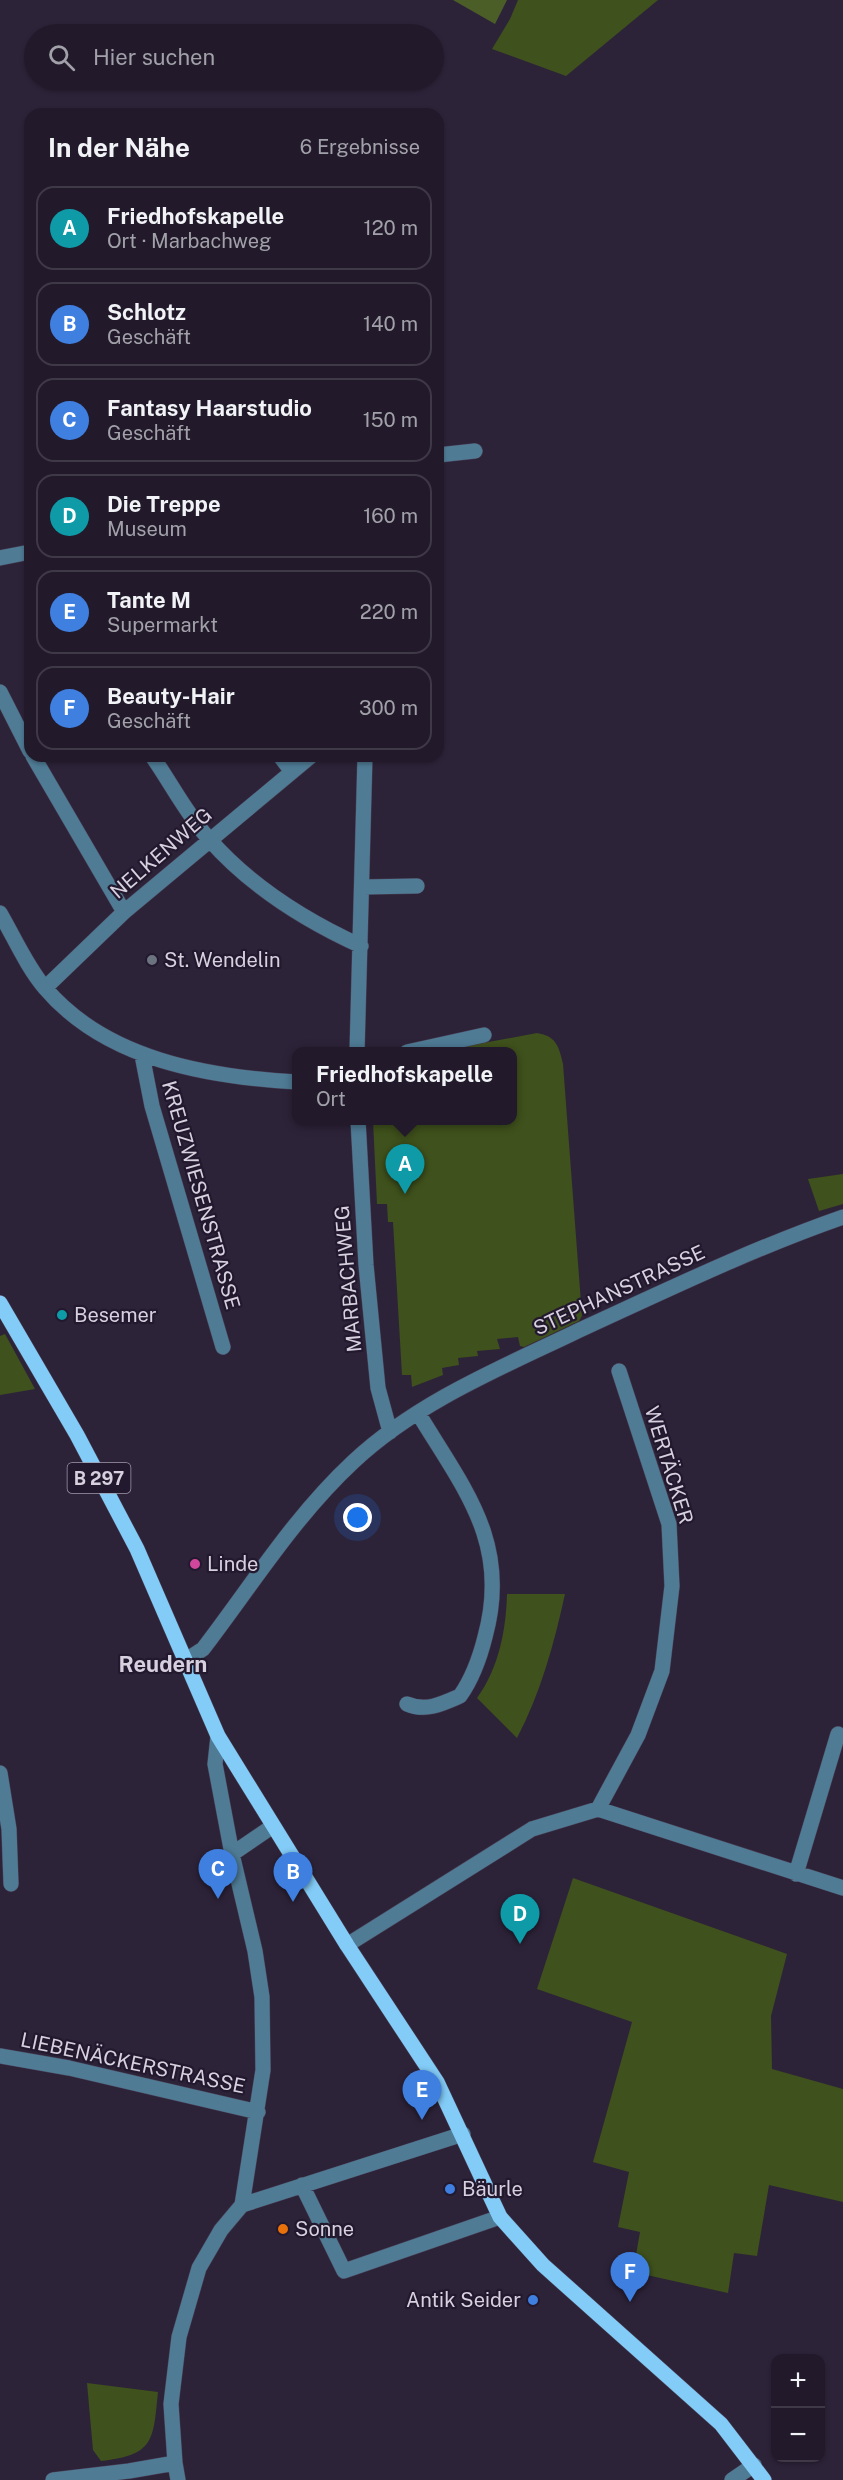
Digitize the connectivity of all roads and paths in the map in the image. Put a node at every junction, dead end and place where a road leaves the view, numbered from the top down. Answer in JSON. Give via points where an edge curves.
{"nodes":[{"id":1,"x":475,"y":451,"type":"dead end"},
{"id":2,"x":444,"y":454,"type":"edge"},
{"id":3,"x":24,"y":553,"type":"edge"},
{"id":4,"x":0,"y":558,"type":"edge"},
{"id":5,"x":0,"y":692,"type":"edge"},
{"id":6,"x":24,"y":738,"type":"edge"},
{"id":7,"x":36,"y":762,"type":"edge"},
{"id":8,"x":156,"y":762,"type":"edge"},
{"id":9,"x":284,"y":762,"type":"edge"},
{"id":10,"x":304,"y":762,"type":"edge"},
{"id":11,"x":365,"y":762,"type":"edge"},
{"id":12,"x":292,"y":772,"type":"junction"},
{"id":13,"x":208,"y":839,"type":"junction"},
{"id":14,"x":417,"y":886,"type":"dead end"},
{"id":15,"x":363,"y":887,"type":"junction"},
{"id":16,"x":124,"y":912,"type":"junction"},
{"id":17,"x":0,"y":913,"type":"edge"},
{"id":18,"x":361,"y":946,"type":"junction"},
{"id":19,"x":45,"y":988,"type":"junction"},
{"id":20,"x":484,"y":1035,"type":"dead end"},
{"id":21,"x":357,"y":1047,"type":"edge"},
{"id":22,"x":430,"y":1047,"type":"edge"},
{"id":23,"x":142,"y":1055,"type":"junction"},
{"id":24,"x":292,"y":1081,"type":"edge"},
{"id":25,"x":358,"y":1125,"type":"edge"},
{"id":26,"x":843,"y":1218,"type":"edge"},
{"id":27,"x":0,"y":1303,"type":"edge"},
{"id":28,"x":223,"y":1347,"type":"dead end"},
{"id":29,"x":619,"y":1371,"type":"dead end"},
{"id":30,"x":418,"y":1413,"type":"junction"},
{"id":31,"x":390,"y":1432,"type":"junction"},
{"id":32,"x":186,"y":1660,"type":"junction"},
{"id":33,"x":407,"y":1704,"type":"dead end"},
{"id":34,"x":838,"y":1734,"type":"dead end"},
{"id":35,"x":218,"y":1736,"type":"junction"},
{"id":36,"x":0,"y":1773,"type":"edge"},
{"id":37,"x":598,"y":1809,"type":"junction"},
{"id":38,"x":273,"y":1826,"type":"junction"},
{"id":39,"x":232,"y":1854,"type":"junction"},
{"id":40,"x":796,"y":1874,"type":"junction"},
{"id":41,"x":10,"y":1884,"type":"dead end"},
{"id":42,"x":843,"y":1888,"type":"edge"},
{"id":43,"x":347,"y":1945,"type":"junction"},
{"id":44,"x":0,"y":2056,"type":"edge"},
{"id":45,"x":258,"y":2112,"type":"junction"},
{"id":46,"x":463,"y":2134,"type":"junction"},
{"id":47,"x":302,"y":2185,"type":"junction"},
{"id":48,"x":242,"y":2205,"type":"junction"},
{"id":49,"x":500,"y":2217,"type":"junction"},
{"id":50,"x":175,"y":2463,"type":"junction"},
{"id":51,"x":754,"y":2464,"type":"junction"},
{"id":52,"x":53,"y":2480,"type":"edge"},
{"id":53,"x":178,"y":2480,"type":"edge"},
{"id":54,"x":732,"y":2480,"type":"edge"},
{"id":55,"x":764,"y":2480,"type":"edge"}],
"edges":[{"from":1,"to":2,"type":"street"},
{"from":3,"to":4,"type":"street"},
{"from":5,"to":6,"type":"street"},
{"from":7,"to":16,"type":"street"},
{"from":8,"to":13,"type":"street"},
{"from":9,"to":12,"type":"street"},
{"from":10,"to":12,"type":"street","name":"NELKENWEG"},
{"from":11,"to":15,"type":"street"},
{"from":12,"to":13,"type":"street","name":"NELKENWEG"},
{"from":13,"to":16,"type":"street","name":"NELKENWEG"},
{"from":13,"to":18,"type":"street","via":[[251,880],[295,913]]},
{"from":14,"to":15,"type":"street"},
{"from":15,"to":18,"type":"street"},
{"from":16,"to":19,"type":"street","name":"NELKENWEG"},
{"from":17,"to":19,"type":"street"},
{"from":18,"to":21,"type":"street"},
{"from":19,"to":23,"type":"street","via":[[91,1028]]},
{"from":20,"to":22,"type":"street"},
{"from":23,"to":24,"type":"street","via":[[193,1070]]},
{"from":23,"to":28,"type":"street","name":"KREUZWIESENSTRASSE","via":[[152,1106]]},
{"from":25,"to":31,"type":"street","name":"MARBACHWEG","via":[[377,1377]]},
{"from":26,"to":30,"type":"street","name":"STEPHANSTRASSE","via":[[651,1296]]},
{"from":27,"to":32,"type":"main road","number":"B 297","via":[[67,1417],[137,1549]]},
{"from":29,"to":37,"type":"street","name":"WERTÄCKER","via":[[669,1524],[672,1586],[662,1671],[639,1736]]},
{"from":30,"to":31,"type":"street","name":"STEPHANSTRASSE"},
{"from":30,"to":33,"type":"street","via":[[483,1526],[494,1592],[484,1641],[460,1696],[443,1704],[417,1708]]},
{"from":31,"to":32,"type":"street","name":"STEPHANSTRASSE","via":[[308,1507],[203,1649]]},
{"from":32,"to":35,"type":"main road","number":"B 297"},
{"from":34,"to":40,"type":"street"},
{"from":35,"to":38,"type":"main road","number":"B 297"},
{"from":35,"to":39,"type":"street","via":[[215,1764]]},
{"from":36,"to":41,"type":"street","via":[[9,1828]]},
{"from":37,"to":40,"type":"street"},
{"from":37,"to":43,"type":"street","via":[[532,1828]]},
{"from":38,"to":39,"type":"street"},
{"from":38,"to":43,"type":"main road","number":"B 297"},
{"from":39,"to":45,"type":"street","via":[[262,1997],[263,2070]]},
{"from":40,"to":42,"type":"street"},
{"from":43,"to":46,"type":"main road","number":"B 297","via":[[437,2082]]},
{"from":44,"to":45,"type":"street","name":"LIEBENÄCKERSTRASSE"},
{"from":45,"to":48,"type":"street"},
{"from":46,"to":47,"type":"street"},
{"from":46,"to":49,"type":"main road","number":"B 297"},
{"from":47,"to":48,"type":"street"},
{"from":47,"to":49,"type":"street","via":[[344,2271]]},
{"from":48,"to":50,"type":"street","via":[[221,2230],[199,2268],[179,2337],[171,2404]]},
{"from":49,"to":51,"type":"main road","number":"B 297","via":[[543,2265],[721,2424]]},
{"from":50,"to":52,"type":"street"},
{"from":50,"to":53,"type":"street"},
{"from":51,"to":54,"type":"street"},
{"from":51,"to":55,"type":"main road","number":"B 297"}]}
